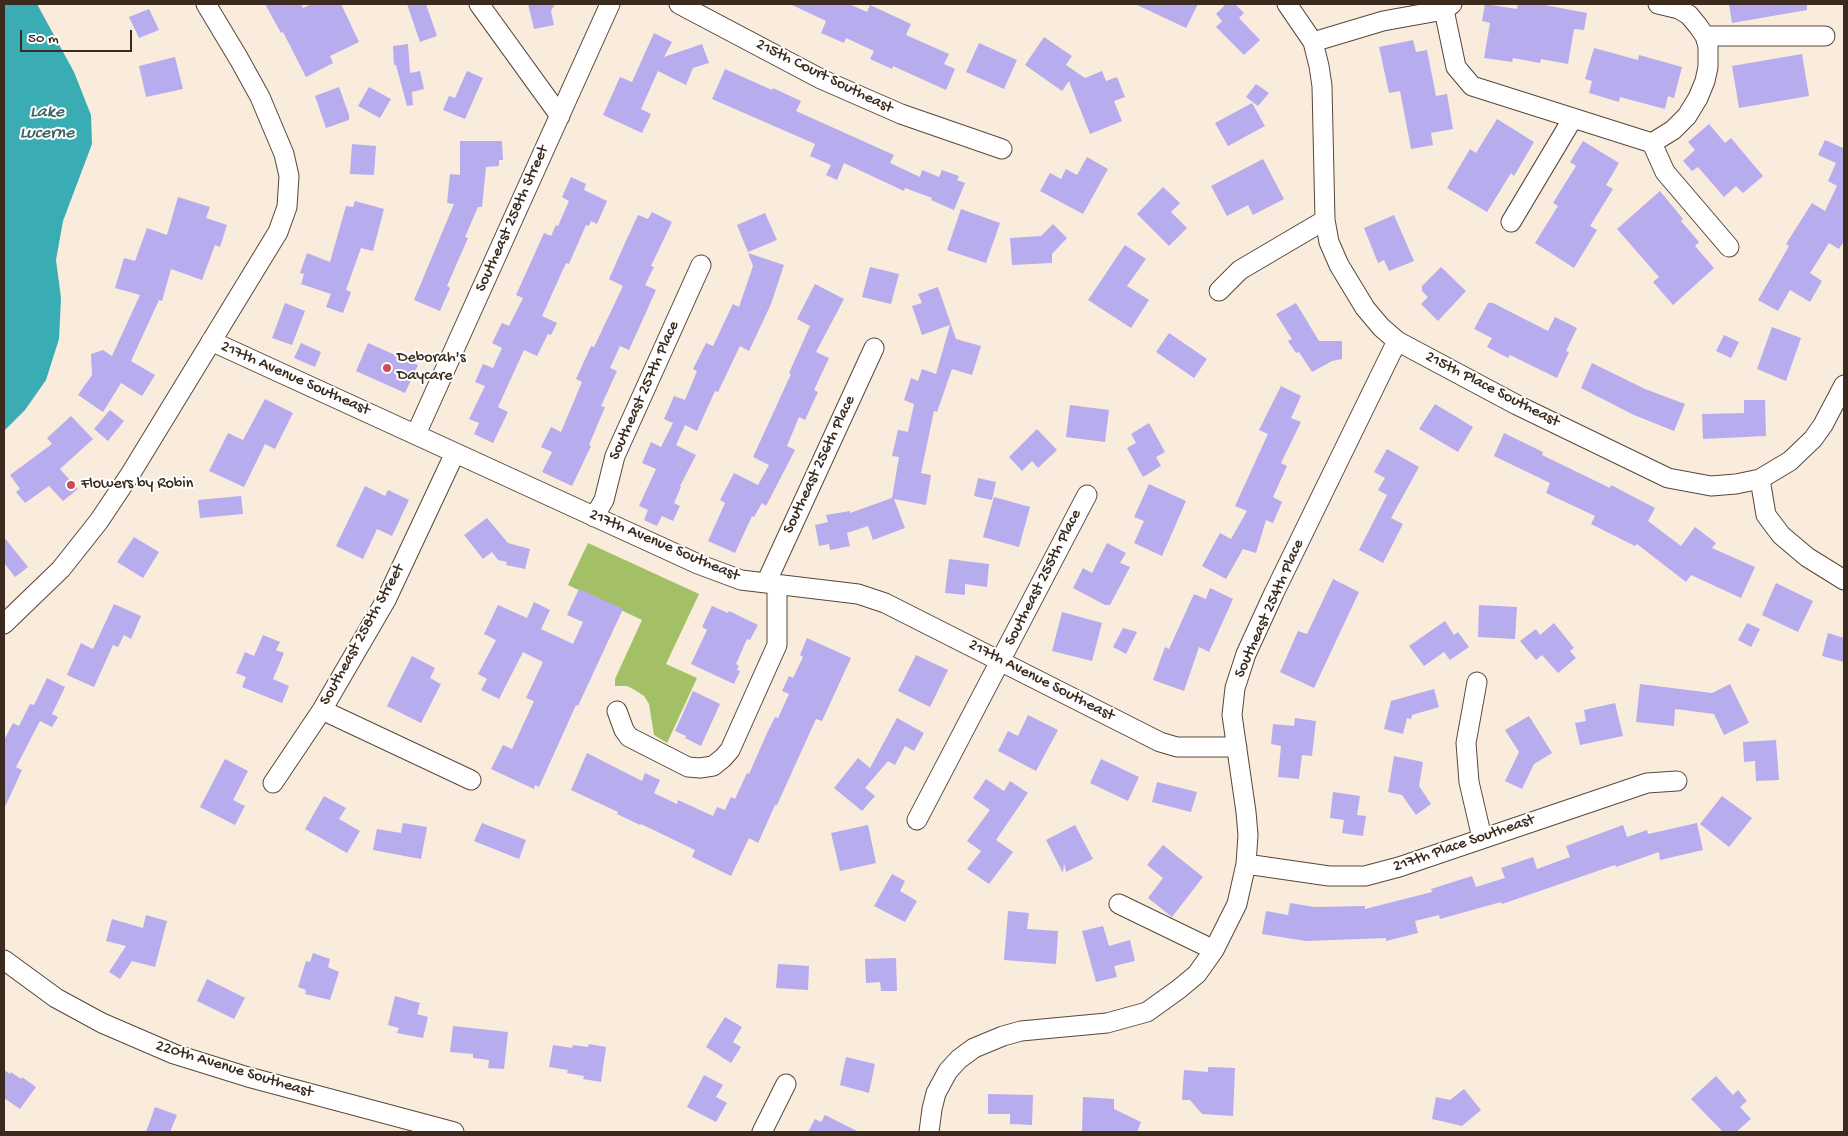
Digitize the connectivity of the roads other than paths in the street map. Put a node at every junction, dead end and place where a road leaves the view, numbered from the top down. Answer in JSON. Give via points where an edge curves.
{"nodes":[{"id":1,"x":206,"y":4,"type":"edge"},
{"id":2,"x":479,"y":4,"type":"edge"},
{"id":3,"x":610,"y":4,"type":"edge"},
{"id":4,"x":679,"y":4,"type":"edge"},
{"id":5,"x":1287,"y":4,"type":"edge"},
{"id":6,"x":1658,"y":4,"type":"edge"},
{"id":7,"x":1448,"y":7,"type":"edge"},
{"id":8,"x":1706,"y":36,"type":"junction"},
{"id":9,"x":1825,"y":36,"type":"dead end"},
{"id":10,"x":1313,"y":42,"type":"junction"},
{"id":11,"x":560,"y":116,"type":"junction"},
{"id":12,"x":1573,"y":118,"type":"junction"},
{"id":13,"x":1652,"y":143,"type":"junction"},
{"id":14,"x":1002,"y":150,"type":"dead end"},
{"id":15,"x":1325,"y":220,"type":"junction"},
{"id":16,"x":1511,"y":222,"type":"dead end"},
{"id":17,"x":1729,"y":247,"type":"dead end"},
{"id":18,"x":701,"y":265,"type":"dead end"},
{"id":19,"x":1219,"y":291,"type":"dead end"},
{"id":20,"x":1397,"y":341,"type":"junction"},
{"id":21,"x":211,"y":342,"type":"junction"},
{"id":22,"x":874,"y":348,"type":"dead end"},
{"id":23,"x":1844,"y":384,"type":"edge"},
{"id":24,"x":416,"y":434,"type":"junction"},
{"id":25,"x":455,"y":453,"type":"junction"},
{"id":26,"x":1760,"y":479,"type":"junction"},
{"id":27,"x":1087,"y":495,"type":"dead end"},
{"id":28,"x":594,"y":517,"type":"junction"},
{"id":29,"x":1844,"y":580,"type":"edge"},
{"id":30,"x":772,"y":583,"type":"junction"},
{"id":31,"x":4,"y":624,"type":"edge"},
{"id":32,"x":1001,"y":660,"type":"junction"},
{"id":33,"x":1477,"y":682,"type":"dead end"},
{"id":34,"x":322,"y":710,"type":"junction"},
{"id":35,"x":617,"y":711,"type":"dead end"},
{"id":36,"x":1237,"y":747,"type":"junction"},
{"id":37,"x":471,"y":780,"type":"dead end"},
{"id":38,"x":1677,"y":781,"type":"dead end"},
{"id":39,"x":273,"y":783,"type":"dead end"},
{"id":40,"x":917,"y":820,"type":"dead end"},
{"id":41,"x":1482,"y":838,"type":"junction"},
{"id":42,"x":1246,"y":864,"type":"junction"},
{"id":43,"x":1119,"y":904,"type":"dead end"},
{"id":44,"x":1214,"y":950,"type":"junction"},
{"id":45,"x":4,"y":960,"type":"edge"},
{"id":46,"x":786,"y":1084,"type":"dead end"},
{"id":47,"x":454,"y":1132,"type":"edge"},
{"id":48,"x":762,"y":1132,"type":"edge"},
{"id":49,"x":929,"y":1132,"type":"edge"}],
"edges":[{"from":1,"to":21,"type":"street","via":[[260,97],[284,154],[289,176],[287,207],[278,232]]},
{"from":2,"to":11,"type":"street"},
{"from":3,"to":11,"type":"street","name":"Southeast 258th Street"},
{"from":4,"to":14,"type":"street","name":"215th Court Southeast","via":[[830,83],[901,114]]},
{"from":5,"to":10,"type":"street"},
{"from":6,"to":8,"type":"street","via":[[1680,9]]},
{"from":7,"to":10,"type":"street","via":[[1384,21]]},
{"from":7,"to":12,"type":"street","via":[[1456,67],[1472,86]]},
{"from":8,"to":9,"type":"street"},
{"from":8,"to":13,"type":"street","via":[[1708,67],[1698,98],[1680,123]]},
{"from":10,"to":15,"type":"street","name":"215th Place Southeast","via":[[1322,86]]},
{"from":11,"to":24,"type":"street","name":"Southeast 258th Street"},
{"from":12,"to":13,"type":"street"},
{"from":12,"to":16,"type":"street"},
{"from":13,"to":17,"type":"street","via":[[1665,172]]},
{"from":15,"to":19,"type":"street","via":[[1240,270]]},
{"from":15,"to":20,"type":"street","name":"215th Place Southeast","via":[[1329,242],[1339,265],[1365,308]]},
{"from":18,"to":28,"type":"street","name":"Southeast 257th Place","via":[[615,456],[604,500]]},
{"from":20,"to":26,"type":"street","name":"215th Place Southeast","via":[[1517,405],[1668,478],[1711,486]]},
{"from":20,"to":36,"type":"street","name":"Southeast 254th Place","via":[[1246,654],[1235,688],[1232,715]]},
{"from":21,"to":24,"type":"street","name":"217th Avenue Southeast"},
{"from":21,"to":31,"type":"street","via":[[94,529],[61,569]]},
{"from":22,"to":30,"type":"street","name":"Southeast 256th Place"},
{"from":23,"to":26,"type":"street","name":"215th Place Southeast","via":[[1813,439],[1790,462]]},
{"from":24,"to":25,"type":"street","name":"217th Avenue Southeast"},
{"from":25,"to":28,"type":"street","name":"217th Avenue Southeast"},
{"from":25,"to":34,"type":"street","name":"Southeast 258th Street","via":[[386,600]]},
{"from":26,"to":29,"type":"street","via":[[1766,515],[1781,534],[1807,557]]},
{"from":27,"to":32,"type":"street","name":"Southeast 255th Place"},
{"from":28,"to":30,"type":"street","name":"217th Avenue Southeast","via":[[698,564],[742,580]]},
{"from":30,"to":32,"type":"street","name":"217th Avenue Southeast","via":[[858,594],[885,603]]},
{"from":30,"to":35,"type":"street","name":"Southeast 256th Place","via":[[778,633],[775,650],[724,758],[713,766],[688,767],[629,738]]},
{"from":32,"to":36,"type":"street","name":"217th Avenue Southeast","via":[[1160,742],[1177,747]]},
{"from":32,"to":40,"type":"street","name":"Southeast 255th Place"},
{"from":33,"to":41,"type":"street","via":[[1466,743],[1469,782]]},
{"from":34,"to":37,"type":"street"},
{"from":34,"to":39,"type":"street","name":"Southeast 258th Street"},
{"from":36,"to":42,"type":"street","name":"Southeast 254th Place","via":[[1248,835]]},
{"from":38,"to":41,"type":"street","name":"217th Place Southeast","via":[[1647,783]]},
{"from":41,"to":42,"type":"street","name":"217th Place Southeast","via":[[1365,876],[1329,876]]},
{"from":42,"to":44,"type":"street","name":"Southeast 254th Place","via":[[1237,904]]},
{"from":43,"to":44,"type":"street"},
{"from":44,"to":49,"type":"street","name":"Southeast 254th Place","via":[[1197,974],[1147,1012],[1107,1023],[1021,1031],[974,1048],[958,1059],[936,1093]]},
{"from":45,"to":47,"type":"street","name":"220th Avenue Southeast","via":[[56,998],[102,1023],[174,1054]]},
{"from":46,"to":48,"type":"street"}]}
